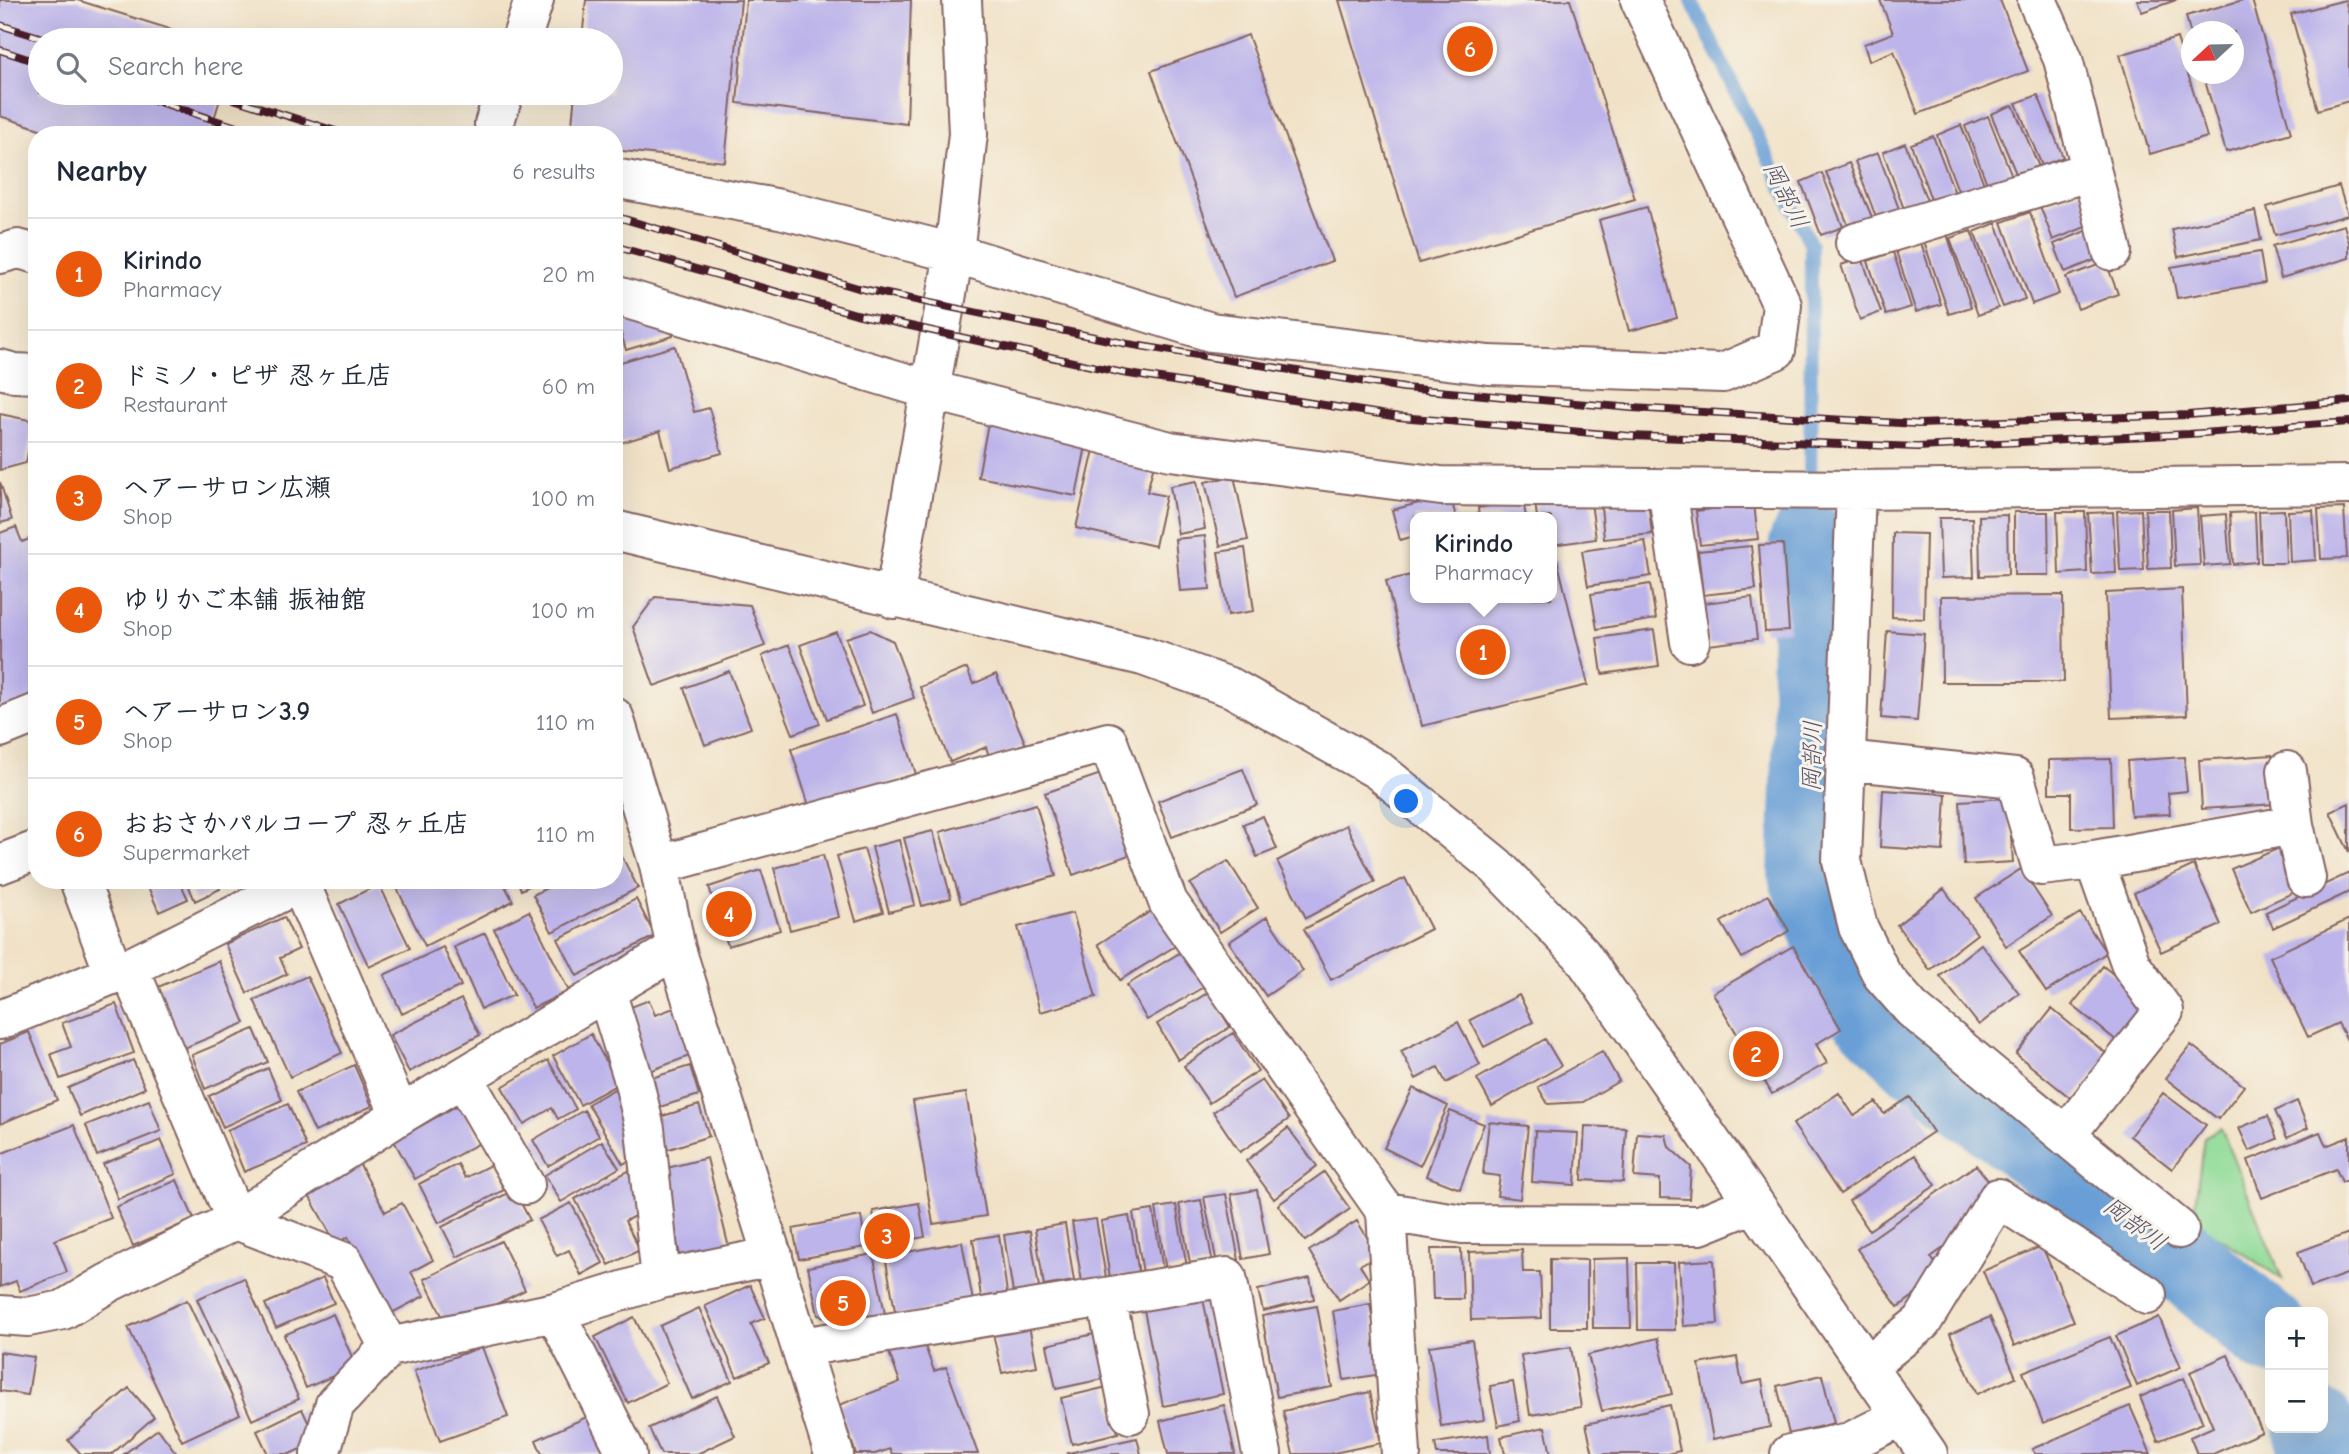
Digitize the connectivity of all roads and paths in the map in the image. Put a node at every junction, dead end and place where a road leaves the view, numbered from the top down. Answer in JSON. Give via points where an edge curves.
{"nodes":[{"id":1,"x":534,"y":0,"type":"edge"},
{"id":2,"x":962,"y":0,"type":"edge"},
{"id":3,"x":1640,"y":0,"type":"edge"},
{"id":4,"x":2037,"y":0,"type":"edge"},
{"id":5,"x":525,"y":28,"type":"edge"},
{"id":6,"x":500,"y":105,"type":"edge"},
{"id":7,"x":494,"y":126,"type":"edge"},
{"id":8,"x":2091,"y":171,"type":"junction"},
{"id":9,"x":623,"y":180,"type":"edge"},
{"id":10,"x":1855,"y":243,"type":"dead end"},
{"id":11,"x":2112,"y":251,"type":"dead end"},
{"id":12,"x":28,"y":252,"type":"edge"},
{"id":13,"x":954,"y":253,"type":"junction"},
{"id":14,"x":0,"y":254,"type":"edge"},
{"id":15,"x":623,"y":298,"type":"edge"},
{"id":16,"x":930,"y":390,"type":"junction"},
{"id":17,"x":2349,"y":485,"type":"edge"},
{"id":18,"x":1667,"y":488,"type":"junction"},
{"id":19,"x":1846,"y":490,"type":"junction"},
{"id":20,"x":623,"y":532,"type":"edge"},
{"id":21,"x":894,"y":598,"type":"junction"},
{"id":22,"x":1690,"y":642,"type":"dead end"},
{"id":23,"x":28,"y":717,"type":"edge"},
{"id":24,"x":0,"y":729,"type":"edge"},
{"id":25,"x":623,"y":750,"type":"edge"},
{"id":26,"x":1845,"y":760,"type":"junction"},
{"id":27,"x":2287,"y":771,"type":"dead end"},
{"id":28,"x":2294,"y":825,"type":"junction"},
{"id":29,"x":28,"y":853,"type":"edge"},
{"id":30,"x":2094,"y":860,"type":"junction"},
{"id":31,"x":0,"y":864,"type":"edge"},
{"id":32,"x":659,"y":865,"type":"junction"},
{"id":33,"x":2306,"y":878,"type":"dead end"},
{"id":34,"x":83,"y":889,"type":"edge"},
{"id":35,"x":289,"y":889,"type":"edge"},
{"id":36,"x":306,"y":889,"type":"edge"},
{"id":37,"x":677,"y":949,"type":"junction"},
{"id":38,"x":121,"y":971,"type":"junction"},
{"id":39,"x":606,"y":992,"type":"junction"},
{"id":40,"x":0,"y":1020,"type":"edge"},
{"id":41,"x":463,"y":1077,"type":"junction"},
{"id":42,"x":400,"y":1115,"type":"junction"},
{"id":43,"x":2066,"y":1135,"type":"junction"},
{"id":44,"x":525,"y":1185,"type":"dead end"},
{"id":45,"x":1754,"y":1203,"type":"junction"},
{"id":46,"x":1386,"y":1212,"type":"junction"},
{"id":47,"x":236,"y":1220,"type":"junction"},
{"id":48,"x":2179,"y":1229,"type":"dead end"},
{"id":49,"x":773,"y":1256,"type":"junction"},
{"id":50,"x":661,"y":1279,"type":"junction"},
{"id":51,"x":2147,"y":1295,"type":"dead end"},
{"id":52,"x":1107,"y":1297,"type":"junction"},
{"id":53,"x":555,"y":1312,"type":"junction"},
{"id":54,"x":0,"y":1315,"type":"edge"},
{"id":55,"x":390,"y":1347,"type":"junction"},
{"id":56,"x":802,"y":1347,"type":"junction"},
{"id":57,"x":1867,"y":1366,"type":"junction"},
{"id":58,"x":1130,"y":1414,"type":"dead end"},
{"id":59,"x":1902,"y":1416,"type":"junction"},
{"id":60,"x":320,"y":1454,"type":"edge"},
{"id":61,"x":627,"y":1454,"type":"edge"},
{"id":62,"x":834,"y":1454,"type":"edge"},
{"id":63,"x":1262,"y":1454,"type":"edge"},
{"id":64,"x":1401,"y":1454,"type":"edge"},
{"id":65,"x":1790,"y":1454,"type":"edge"},
{"id":66,"x":1928,"y":1454,"type":"edge"}],
"edges":[{"from":1,"to":5,"type":"street"},
{"from":2,"to":13,"type":"street","via":[[968,134]]},
{"from":3,"to":13,"type":"street","via":[[1782,304],[1776,350],[1723,373],[1489,365],[1211,332]]},
{"from":4,"to":8,"type":"street","via":[[2063,60]]},
{"from":6,"to":7,"type":"street"},
{"from":8,"to":10,"type":"street"},
{"from":8,"to":11,"type":"street"},
{"from":9,"to":13,"type":"street","via":[[780,209]]},
{"from":12,"to":14,"type":"street"},
{"from":13,"to":16,"type":"street"},
{"from":15,"to":16,"type":"street"},
{"from":16,"to":18,"type":"street","via":[[1170,451],[1441,486]]},
{"from":16,"to":21,"type":"street"},
{"from":17,"to":19,"type":"street"},
{"from":18,"to":19,"type":"street"},
{"from":18,"to":22,"type":"street"},
{"from":19,"to":26,"type":"street"},
{"from":20,"to":21,"type":"street"},
{"from":21,"to":45,"type":"street","via":[[1143,656],[1232,688],[1378,770],[1496,866],[1581,954]]},
{"from":23,"to":24,"type":"street"},
{"from":25,"to":32,"type":"street"},
{"from":26,"to":30,"type":"street","via":[[2015,778],[2040,866]]},
{"from":26,"to":43,"type":"street","via":[[1842,861],[1858,926],[1882,975],[1912,1009]]},
{"from":27,"to":28,"type":"street"},
{"from":28,"to":30,"type":"street"},
{"from":28,"to":33,"type":"street"},
{"from":29,"to":31,"type":"street"},
{"from":30,"to":43,"type":"street","via":[[2131,965],[2164,1011]]},
{"from":32,"to":37,"type":"street"},
{"from":32,"to":46,"type":"street","via":[[1108,742],[1168,902]]},
{"from":34,"to":38,"type":"street"},
{"from":35,"to":38,"type":"street"},
{"from":36,"to":42,"type":"street"},
{"from":37,"to":39,"type":"street"},
{"from":37,"to":49,"type":"street"},
{"from":38,"to":40,"type":"street"},
{"from":38,"to":47,"type":"street"},
{"from":39,"to":41,"type":"street"},
{"from":39,"to":50,"type":"street","via":[[645,1129]]},
{"from":41,"to":42,"type":"street"},
{"from":41,"to":44,"type":"street"},
{"from":42,"to":47,"type":"street"},
{"from":43,"to":48,"type":"street"},
{"from":45,"to":46,"type":"street","via":[[1700,1224],[1463,1224]]},
{"from":45,"to":57,"type":"street"},
{"from":46,"to":64,"type":"street"},
{"from":47,"to":54,"type":"street","via":[[62,1310],[28,1317]]},
{"from":47,"to":55,"type":"street","via":[[344,1262]]},
{"from":49,"to":50,"type":"street"},
{"from":49,"to":56,"type":"street"},
{"from":50,"to":53,"type":"street"},
{"from":51,"to":57,"type":"street","via":[[1998,1198],[1922,1322]]},
{"from":52,"to":56,"type":"street"},
{"from":52,"to":58,"type":"street"},
{"from":52,"to":63,"type":"street","via":[[1227,1277]]},
{"from":53,"to":55,"type":"street"},
{"from":53,"to":61,"type":"street"},
{"from":55,"to":60,"type":"street","via":[[335,1404]]},
{"from":56,"to":62,"type":"street"},
{"from":57,"to":59,"type":"street"},
{"from":59,"to":65,"type":"street","via":[[1850,1442]]},
{"from":59,"to":66,"type":"street"}]}
